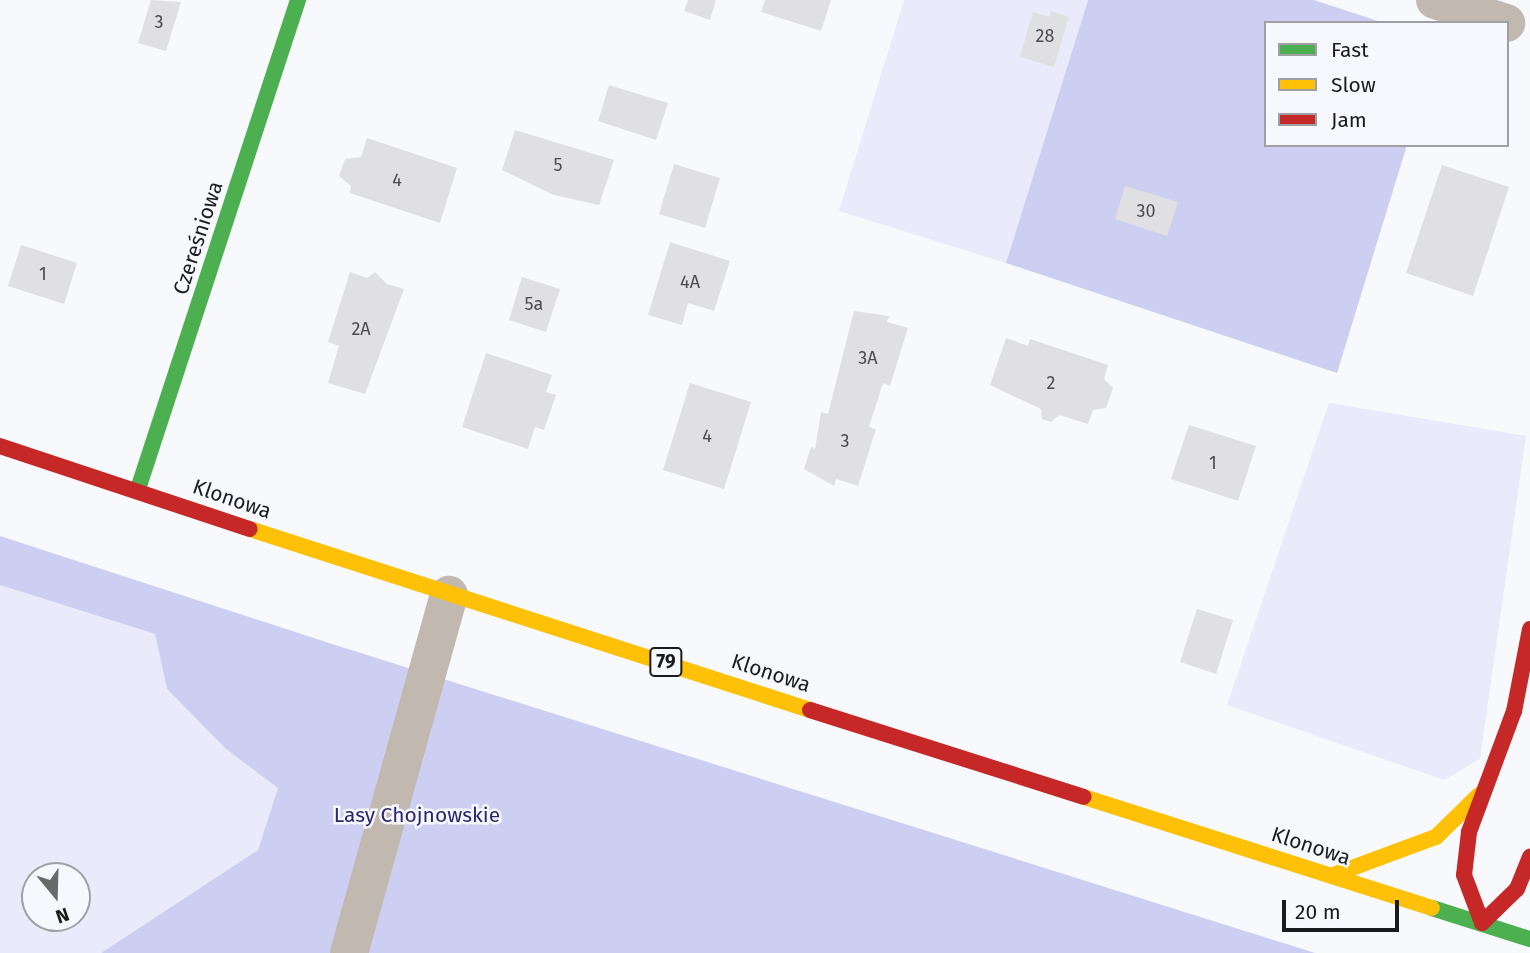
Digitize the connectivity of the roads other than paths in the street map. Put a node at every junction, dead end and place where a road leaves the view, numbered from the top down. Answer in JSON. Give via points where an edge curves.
{"nodes":[{"id":1,"x":298,"y":0,"type":"edge"},
{"id":2,"x":1435,"y":0,"type":"edge"},
{"id":3,"x":1501,"y":21,"type":"edge"},
{"id":4,"x":1509,"y":24,"type":"edge"},
{"id":5,"x":1530,"y":30,"type":"edge"},
{"id":6,"x":0,"y":446,"type":"edge"},
{"id":7,"x":138,"y":489,"type":"junction"},
{"id":8,"x":449,"y":595,"type":"junction"},
{"id":9,"x":1530,"y":629,"type":"edge"},
{"id":10,"x":1485,"y":788,"type":"junction"},
{"id":11,"x":1530,"y":857,"type":"edge"},
{"id":12,"x":1333,"y":875,"type":"junction"},
{"id":13,"x":1482,"y":923,"type":"junction"},
{"id":14,"x":1530,"y":939,"type":"edge"},
{"id":15,"x":349,"y":953,"type":"edge"}],
"edges":[{"from":1,"to":7,"type":"main road","name":"Czereśniowa"},
{"from":2,"to":3,"type":"street"},
{"from":4,"to":5,"type":"street"},
{"from":6,"to":7,"type":"main road","name":"Klonowa","number":"79"},
{"from":7,"to":8,"type":"main road","name":"Klonowa","number":"79"},
{"from":8,"to":12,"type":"main road","name":"Klonowa","number":"79"},
{"from":8,"to":15,"type":"street"},
{"from":9,"to":10,"type":"main road","via":[[1514,711]]},
{"from":10,"to":12,"type":"main road","via":[[1436,837]]},
{"from":10,"to":13,"type":"main road","via":[[1469,832],[1464,875]]},
{"from":11,"to":13,"type":"main road","via":[[1517,889]]},
{"from":12,"to":13,"type":"main road","name":"Klonowa","number":"79"},
{"from":13,"to":14,"type":"main road","name":"Klonowa","number":"79"}]}
